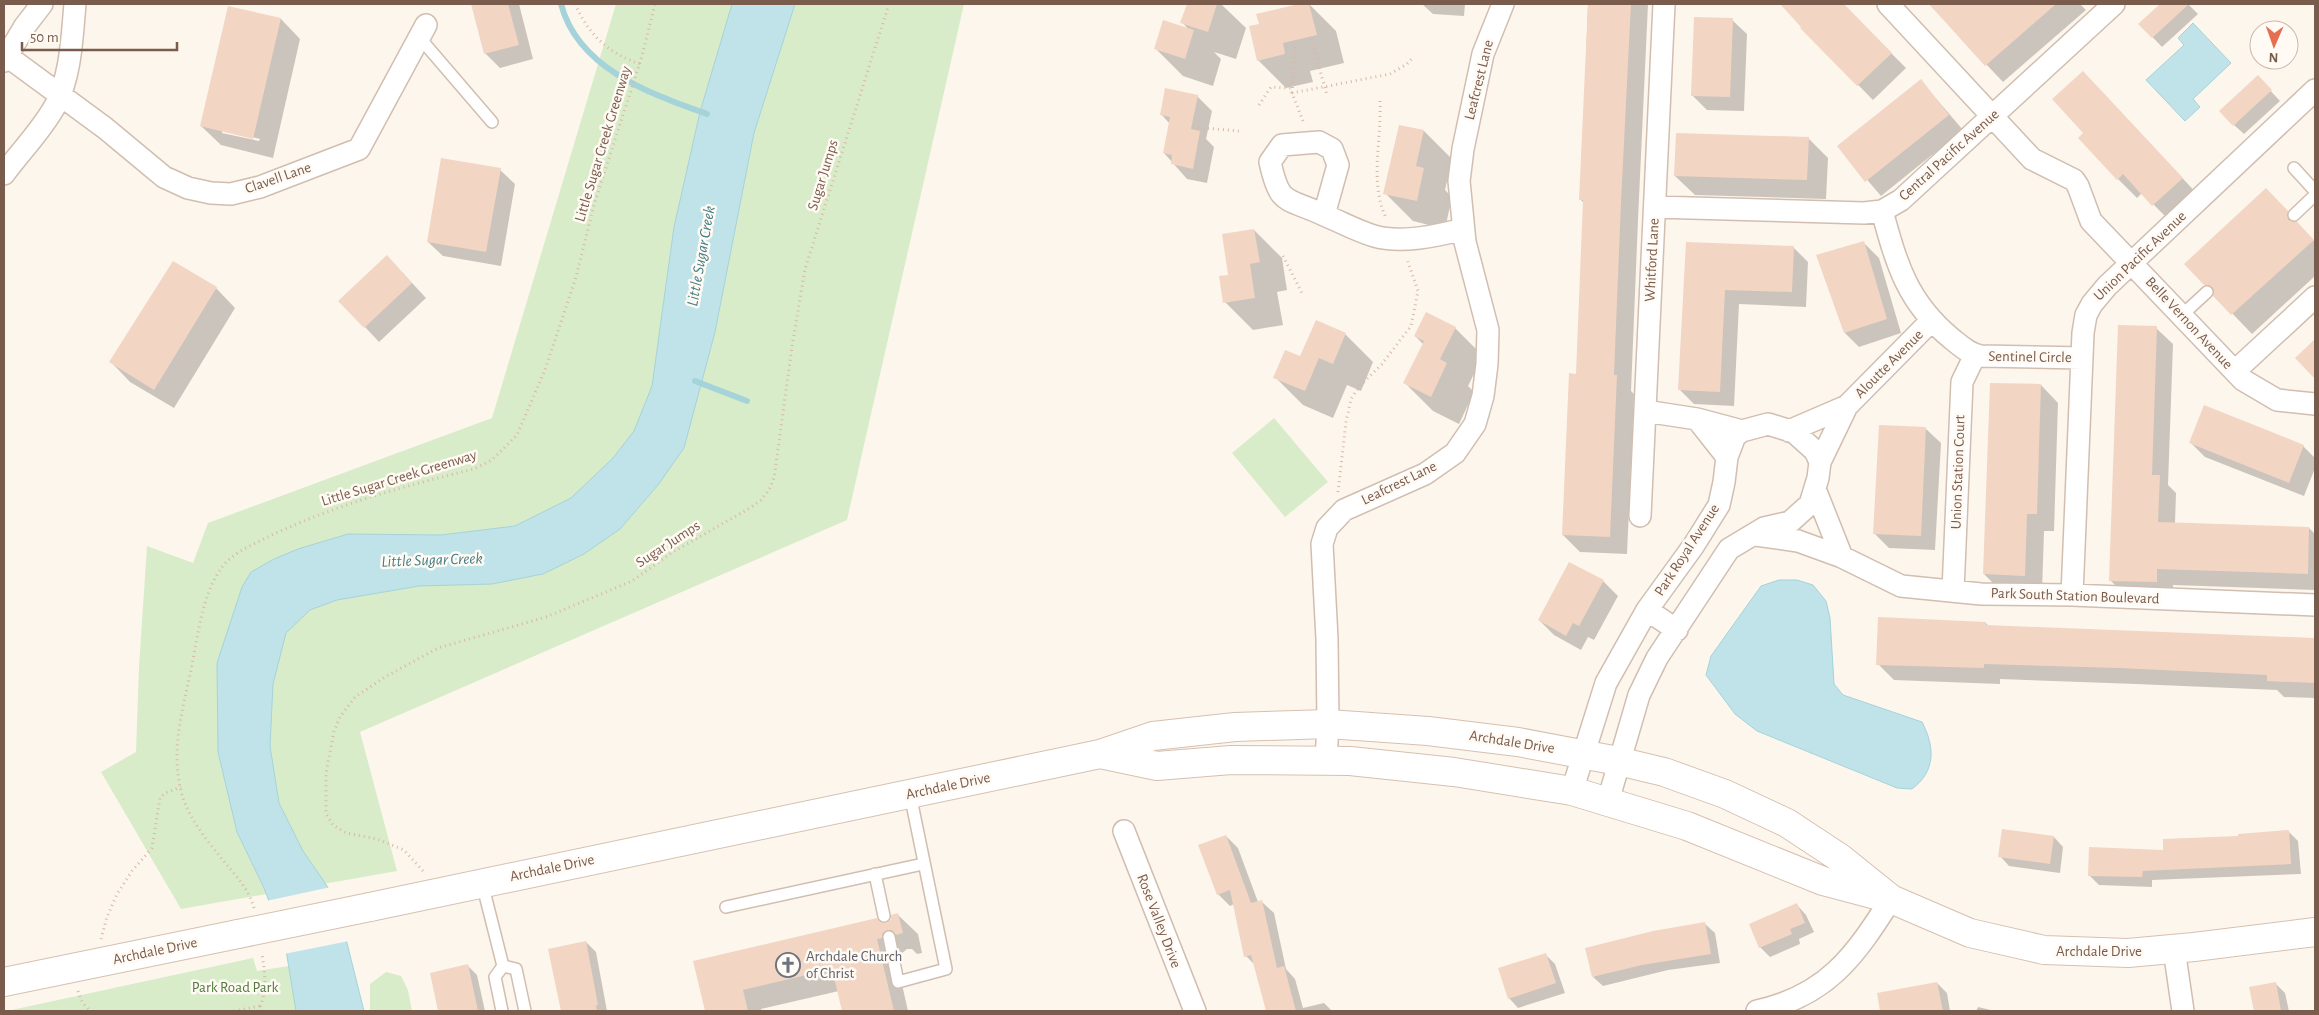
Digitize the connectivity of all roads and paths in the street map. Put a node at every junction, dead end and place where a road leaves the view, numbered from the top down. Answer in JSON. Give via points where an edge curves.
{"nodes":[{"id":1,"x":42,"y":4,"type":"edge"},
{"id":2,"x":75,"y":4,"type":"edge"},
{"id":3,"x":575,"y":4,"type":"edge"},
{"id":4,"x":656,"y":4,"type":"edge"},
{"id":5,"x":890,"y":4,"type":"edge"},
{"id":6,"x":1503,"y":4,"type":"edge"},
{"id":7,"x":1664,"y":4,"type":"edge"},
{"id":8,"x":1888,"y":4,"type":"edge"},
{"id":9,"x":2114,"y":4,"type":"edge"},
{"id":10,"x":423,"y":31,"type":"joint"},
{"id":11,"x":1311,"y":39,"type":"dead end"},
{"id":12,"x":1295,"y":44,"type":"dead end"},
{"id":13,"x":1413,"y":57,"type":"dead end"},
{"id":14,"x":5,"y":59,"type":"edge"},
{"id":15,"x":640,"y":64,"type":"junction"},
{"id":16,"x":1324,"y":86,"type":"junction"},
{"id":17,"x":1291,"y":88,"type":"junction"},
{"id":18,"x":2315,"y":90,"type":"edge"},
{"id":19,"x":1292,"y":93,"type":"junction"},
{"id":20,"x":60,"y":95,"type":"junction"},
{"id":21,"x":1327,"y":95,"type":"dead end"},
{"id":22,"x":1380,"y":101,"type":"dead end"},
{"id":23,"x":1259,"y":105,"type":"dead end"},
{"id":24,"x":1992,"y":116,"type":"junction"},
{"id":25,"x":1303,"y":121,"type":"dead end"},
{"id":26,"x":492,"y":122,"type":"dead end"},
{"id":27,"x":1193,"y":127,"type":"dead end"},
{"id":28,"x":1239,"y":131,"type":"dead end"},
{"id":29,"x":2294,"y":168,"type":"dead end"},
{"id":30,"x":4,"y":174,"type":"edge"},
{"id":31,"x":2315,"y":191,"type":"edge"},
{"id":32,"x":2315,"y":195,"type":"edge"},
{"id":33,"x":1655,"y":207,"type":"junction"},
{"id":34,"x":1882,"y":211,"type":"junction"},
{"id":35,"x":2294,"y":214,"type":"dead end"},
{"id":36,"x":1324,"y":215,"type":"dead end"},
{"id":37,"x":1390,"y":225,"type":"dead end"},
{"id":38,"x":1463,"y":229,"type":"junction"},
{"id":39,"x":1404,"y":251,"type":"dead end"},
{"id":40,"x":1283,"y":256,"type":"dead end"},
{"id":41,"x":2132,"y":262,"type":"junction"},
{"id":42,"x":2207,"y":292,"type":"dead end"},
{"id":43,"x":1302,"y":293,"type":"dead end"},
{"id":44,"x":2315,"y":297,"type":"edge"},
{"id":45,"x":2181,"y":316,"type":"junction"},
{"id":46,"x":1931,"y":321,"type":"junction"},
{"id":47,"x":1975,"y":355,"type":"junction"},
{"id":48,"x":2082,"y":358,"type":"junction"},
{"id":49,"x":2235,"y":371,"type":"junction"},
{"id":50,"x":2315,"y":404,"type":"edge"},
{"id":51,"x":1847,"y":406,"type":"junction"},
{"id":52,"x":1645,"y":411,"type":"junction"},
{"id":53,"x":1697,"y":419,"type":"junction"},
{"id":54,"x":1742,"y":430,"type":"junction"},
{"id":55,"x":1789,"y":431,"type":"junction"},
{"id":56,"x":1727,"y":457,"type":"junction"},
{"id":57,"x":1820,"y":462,"type":"junction"},
{"id":58,"x":1815,"y":489,"type":"junction"},
{"id":59,"x":1338,"y":497,"type":"dead end"},
{"id":60,"x":1640,"y":516,"type":"dead end"},
{"id":61,"x":1754,"y":534,"type":"junction"},
{"id":62,"x":1842,"y":557,"type":"junction"},
{"id":63,"x":1953,"y":591,"type":"junction"},
{"id":64,"x":2072,"y":595,"type":"junction"},
{"id":65,"x":2315,"y":605,"type":"edge"},
{"id":66,"x":1647,"y":610,"type":"junction"},
{"id":67,"x":1676,"y":630,"type":"junction"},
{"id":68,"x":1328,"y":724,"type":"junction"},
{"id":69,"x":1100,"y":754,"type":"junction"},
{"id":70,"x":1582,"y":754,"type":"junction"},
{"id":71,"x":1326,"y":761,"type":"junction"},
{"id":72,"x":1618,"y":761,"type":"junction"},
{"id":73,"x":181,"y":787,"type":"junction"},
{"id":74,"x":1572,"y":791,"type":"junction"},
{"id":75,"x":910,"y":794,"type":"junction"},
{"id":76,"x":1608,"y":801,"type":"junction"},
{"id":77,"x":1124,"y":830,"type":"dead end"},
{"id":78,"x":924,"y":864,"type":"junction"},
{"id":79,"x":875,"y":874,"type":"junction"},
{"id":80,"x":482,"y":882,"type":"junction"},
{"id":81,"x":433,"y":893,"type":"junction"},
{"id":82,"x":1890,"y":899,"type":"junction"},
{"id":83,"x":726,"y":907,"type":"dead end"},
{"id":84,"x":884,"y":916,"type":"dead end"},
{"id":85,"x":247,"y":925,"type":"junction"},
{"id":86,"x":2315,"y":932,"type":"edge"},
{"id":87,"x":888,"y":936,"type":"dead end"},
{"id":88,"x":2174,"y":949,"type":"junction"},
{"id":89,"x":261,"y":951,"type":"dead end"},
{"id":90,"x":100,"y":962,"type":"junction"},
{"id":91,"x":503,"y":966,"type":"junction"},
{"id":92,"x":4,"y":982,"type":"edge"},
{"id":93,"x":261,"y":1006,"type":"junction"},
{"id":94,"x":234,"y":1011,"type":"edge"},
{"id":95,"x":258,"y":1011,"type":"edge"},
{"id":96,"x":502,"y":1011,"type":"edge"},
{"id":97,"x":525,"y":1011,"type":"edge"},
{"id":98,"x":1195,"y":1011,"type":"edge"},
{"id":99,"x":1757,"y":1011,"type":"edge"},
{"id":100,"x":2183,"y":1011,"type":"edge"}],
"edges":[{"from":1,"to":14,"type":"street"},
{"from":2,"to":20,"type":"street"},
{"from":3,"to":15,"type":"path","via":[[597,39],[621,56]]},
{"from":4,"to":15,"type":"path","name":"Little Sugar Creek Greenway"},
{"from":5,"to":81,"type":"path","name":"Sugar Jumps","via":[[805,269],[780,445],[770,490],[750,508],[673,552],[632,582],[546,617],[438,648],[356,697],[340,717],[326,773],[326,814],[333,825],[346,833],[377,839],[404,850],[424,872]]},
{"from":6,"to":38,"type":"street","name":"Leafcrest Lane","via":[[1482,54],[1463,149],[1459,181]]},
{"from":7,"to":33,"type":"street","name":"Whitford Lane"},
{"from":8,"to":24,"type":"street"},
{"from":9,"to":24,"type":"street","name":"Central Pacific Avenue"},
{"from":10,"to":20,"type":"street","name":"Clavell Lane","via":[[359,149],[260,187],[231,194],[188,188],[164,177]]},
{"from":10,"to":26,"type":"lane"},
{"from":11,"to":16,"type":"path"},
{"from":12,"to":17,"type":"path"},
{"from":13,"to":16,"type":"path","via":[[1390,74]]},
{"from":14,"to":20,"type":"street","name":"Clavell Lane"},
{"from":15,"to":73,"type":"path","name":"Little Sugar Creek Greenway","via":[[594,205],[576,277],[538,390],[514,440],[480,467],[337,507],[249,547],[228,561],[215,577],[201,622],[178,733]]},
{"from":16,"to":19,"type":"path"},
{"from":16,"to":21,"type":"path"},
{"from":17,"to":19,"type":"path"},
{"from":17,"to":23,"type":"path","via":[[1272,87]]},
{"from":18,"to":41,"type":"street","name":"Union Pacific Avenue"},
{"from":19,"to":25,"type":"path"},
{"from":20,"to":30,"type":"street"},
{"from":22,"to":37,"type":"path","via":[[1377,177],[1379,198]]},
{"from":24,"to":34,"type":"street","name":"Central Pacific Avenue","via":[[1901,200]]},
{"from":24,"to":41,"type":"street","name":"Belle Vernon Avenue","via":[[2032,159],[2074,180],[2091,221]]},
{"from":27,"to":28,"type":"path"},
{"from":29,"to":31,"type":"lane"},
{"from":32,"to":35,"type":"lane"},
{"from":33,"to":34,"type":"street","name":"Central Pacific Avenue"},
{"from":33,"to":52,"type":"street","name":"Whitford Lane"},
{"from":34,"to":46,"type":"street","name":"Sentinel Circle","via":[[1906,284]]},
{"from":36,"to":38,"type":"street","via":[[1383,238],[1400,239]]},
{"from":38,"to":68,"type":"street","name":"Leafcrest Lane","via":[[1488,330],[1483,396],[1475,424],[1455,453],[1425,474],[1344,510],[1327,528],[1322,544]]},
{"from":39,"to":59,"type":"path","via":[[1418,291],[1411,326],[1351,399]]},
{"from":40,"to":43,"type":"path"},
{"from":41,"to":45,"type":"street","name":"Belle Vernon Avenue"},
{"from":41,"to":48,"type":"street","name":"Union Pacific Avenue","via":[[2107,286],[2086,315]]},
{"from":42,"to":45,"type":"lane"},
{"from":44,"to":49,"type":"street"},
{"from":45,"to":49,"type":"street","name":"Belle Vernon Avenue"},
{"from":46,"to":47,"type":"street","name":"Sentinel Circle"},
{"from":46,"to":51,"type":"street","name":"Aloutte Avenue"},
{"from":47,"to":48,"type":"street","name":"Sentinel Circle"},
{"from":47,"to":63,"type":"street","name":"Union Station Court","via":[[1962,382]]},
{"from":48,"to":64,"type":"street","name":"Union Pacific Avenue"},
{"from":49,"to":50,"type":"street","name":"Belle Vernon Avenue","via":[[2243,380],[2277,400]]},
{"from":51,"to":55,"type":"street","name":"Aloutte Avenue"},
{"from":51,"to":57,"type":"street","name":"Aloutte Avenue"},
{"from":52,"to":53,"type":"street"},
{"from":52,"to":60,"type":"street","name":"Whitford Lane"},
{"from":53,"to":54,"type":"street"},
{"from":53,"to":56,"type":"street"},
{"from":54,"to":55,"type":"street","via":[[1768,424]]},
{"from":54,"to":56,"type":"street","name":"Park Royal Avenue","via":[[1735,436]]},
{"from":55,"to":57,"type":"street","via":[[1815,451]]},
{"from":56,"to":66,"type":"street","name":"Park Royal Avenue","via":[[1719,505]]},
{"from":57,"to":58,"type":"street"},
{"from":58,"to":61,"type":"street","via":[[1810,504],[1790,522],[1764,528]]},
{"from":58,"to":62,"type":"street"},
{"from":61,"to":62,"type":"street","name":"Park South Station Boulevard","via":[[1798,541]]},
{"from":61,"to":67,"type":"street","via":[[1730,549]]},
{"from":62,"to":63,"type":"street","name":"Park South Station Boulevard","via":[[1901,586]]},
{"from":63,"to":64,"type":"street","name":"Park South Station Boulevard"},
{"from":64,"to":65,"type":"street","name":"Park South Station Boulevard"},
{"from":66,"to":67,"type":"street","name":"Park Royal Avenue"},
{"from":66,"to":70,"type":"street","name":"Park Royal Avenue","via":[[1606,683]]},
{"from":67,"to":72,"type":"street","via":[[1657,658],[1639,695]]},
{"from":68,"to":69,"type":"street","name":"Archdale Drive","via":[[1235,727],[1153,736]]},
{"from":68,"to":70,"type":"street","name":"Archdale Drive","via":[[1501,739]]},
{"from":68,"to":71,"type":"street","name":"Leafcrest Lane"},
{"from":69,"to":71,"type":"street","name":"Archdale Drive","via":[[1157,766],[1231,760]]},
{"from":69,"to":75,"type":"street","name":"Archdale Drive"},
{"from":70,"to":72,"type":"street","name":"Archdale Drive"},
{"from":70,"to":74,"type":"street","name":"Park Royal Avenue"},
{"from":71,"to":74,"type":"street","name":"Archdale Drive","via":[[1454,772]]},
{"from":72,"to":76,"type":"street"},
{"from":72,"to":82,"type":"street","name":"Archdale Drive","via":[[1664,772],[1725,794],[1787,823],[1840,858]]},
{"from":73,"to":85,"type":"path","name":"Little Sugar Creek Greenway","via":[[193,819],[248,891]]},
{"from":73,"to":90,"type":"path","via":[[160,798],[153,846],[132,871],[114,902],[103,928]]},
{"from":74,"to":76,"type":"street","name":"Archdale Drive"},
{"from":75,"to":78,"type":"lane"},
{"from":75,"to":80,"type":"street","name":"Archdale Drive"},
{"from":76,"to":82,"type":"street","name":"Archdale Drive","via":[[1687,826],[1823,881]]},
{"from":77,"to":98,"type":"street","name":"Rose Valley Drive"},
{"from":78,"to":79,"type":"lane"},
{"from":78,"to":87,"type":"lane","via":[[946,969],[898,982]]},
{"from":79,"to":83,"type":"lane"},
{"from":79,"to":84,"type":"lane"},
{"from":80,"to":81,"type":"street","name":"Archdale Drive"},
{"from":80,"to":91,"type":"lane"},
{"from":81,"to":85,"type":"street","name":"Archdale Drive","bridge":true,"via":[[370,907]]},
{"from":82,"to":88,"type":"street","name":"Archdale Drive","via":[[1970,933],[2044,950],[2128,953]]},
{"from":82,"to":99,"type":"street","via":[[1861,946],[1828,979],[1778,1007]]},
{"from":85,"to":90,"type":"street","name":"Archdale Drive"},
{"from":86,"to":88,"type":"street","name":"Archdale Drive"},
{"from":88,"to":100,"type":"street"},
{"from":89,"to":93,"type":"path","via":[[266,987]]},
{"from":90,"to":92,"type":"street","name":"Archdale Drive"},
{"from":91,"to":96,"type":"lane","via":[[495,977]]},
{"from":91,"to":97,"type":"lane","via":[[516,969]]},
{"from":93,"to":94,"type":"path"},
{"from":93,"to":95,"type":"path"}]}
